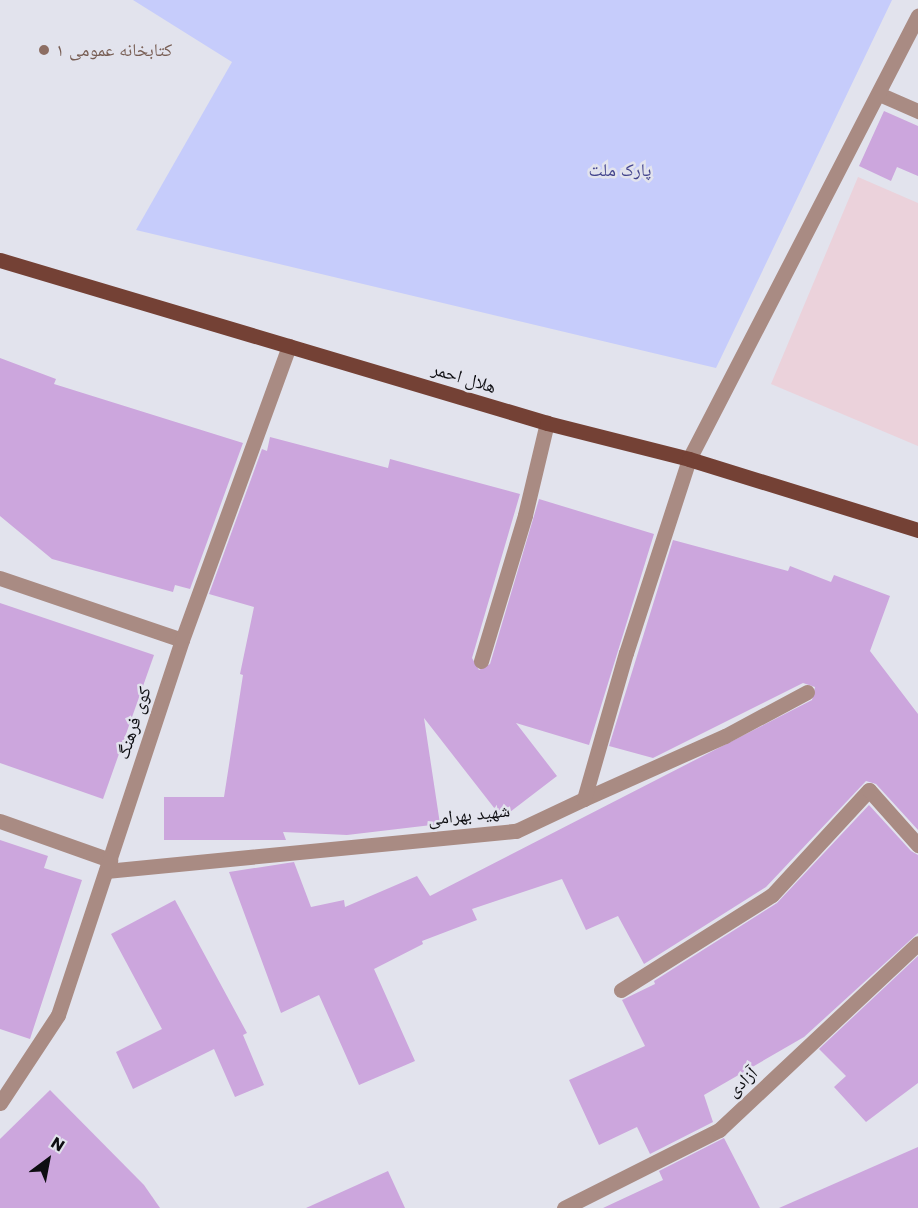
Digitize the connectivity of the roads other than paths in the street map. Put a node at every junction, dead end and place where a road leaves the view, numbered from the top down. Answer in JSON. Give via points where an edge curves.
{"nodes":[{"id":1,"x":918,"y":16,"type":"edge"},
{"id":2,"x":879,"y":94,"type":"junction"},
{"id":3,"x":918,"y":111,"type":"edge"},
{"id":4,"x":0,"y":260,"type":"edge"},
{"id":5,"x":289,"y":345,"type":"junction"},
{"id":6,"x":547,"y":423,"type":"junction"},
{"id":7,"x":689,"y":459,"type":"junction"},
{"id":8,"x":918,"y":530,"type":"edge"},
{"id":9,"x":0,"y":578,"type":"edge"},
{"id":10,"x":182,"y":640,"type":"junction"},
{"id":11,"x":481,"y":661,"type":"dead end"},
{"id":12,"x":807,"y":692,"type":"dead end"},
{"id":13,"x":584,"y":799,"type":"junction"},
{"id":14,"x":0,"y":821,"type":"edge"},
{"id":15,"x":918,"y":845,"type":"edge"},
{"id":16,"x":108,"y":865,"type":"junction"},
{"id":17,"x":918,"y":943,"type":"edge"},
{"id":18,"x":621,"y":990,"type":"dead end"},
{"id":19,"x":0,"y":1103,"type":"edge"},
{"id":20,"x":564,"y":1208,"type":"edge"}],
"edges":[{"from":1,"to":2,"type":"street"},
{"from":2,"to":3,"type":"street"},
{"from":2,"to":7,"type":"street"},
{"from":4,"to":5,"type":"main road","name":"هلال احمر"},
{"from":5,"to":6,"type":"main road","name":"هلال احمر"},
{"from":5,"to":10,"type":"street","name":"کوی فرهنگ"},
{"from":6,"to":7,"type":"main road","name":"هلال احمر"},
{"from":6,"to":11,"type":"street","via":[[525,515]]},
{"from":7,"to":8,"type":"main road","name":"هلال احمر"},
{"from":7,"to":13,"type":"street"},
{"from":9,"to":10,"type":"street"},
{"from":10,"to":16,"type":"street","name":"کوی فرهنگ"},
{"from":12,"to":13,"type":"street","name":"شهید بهرامی","via":[[725,736]]},
{"from":13,"to":16,"type":"street","name":"شهید بهرامی","via":[[516,831]]},
{"from":14,"to":16,"type":"street"},
{"from":15,"to":18,"type":"street","via":[[869,790],[772,895]]},
{"from":16,"to":19,"type":"street","name":"کوی فرهنگ","via":[[58,1015]]},
{"from":17,"to":20,"type":"street","name":"آزادی","via":[[719,1130]]}]}
